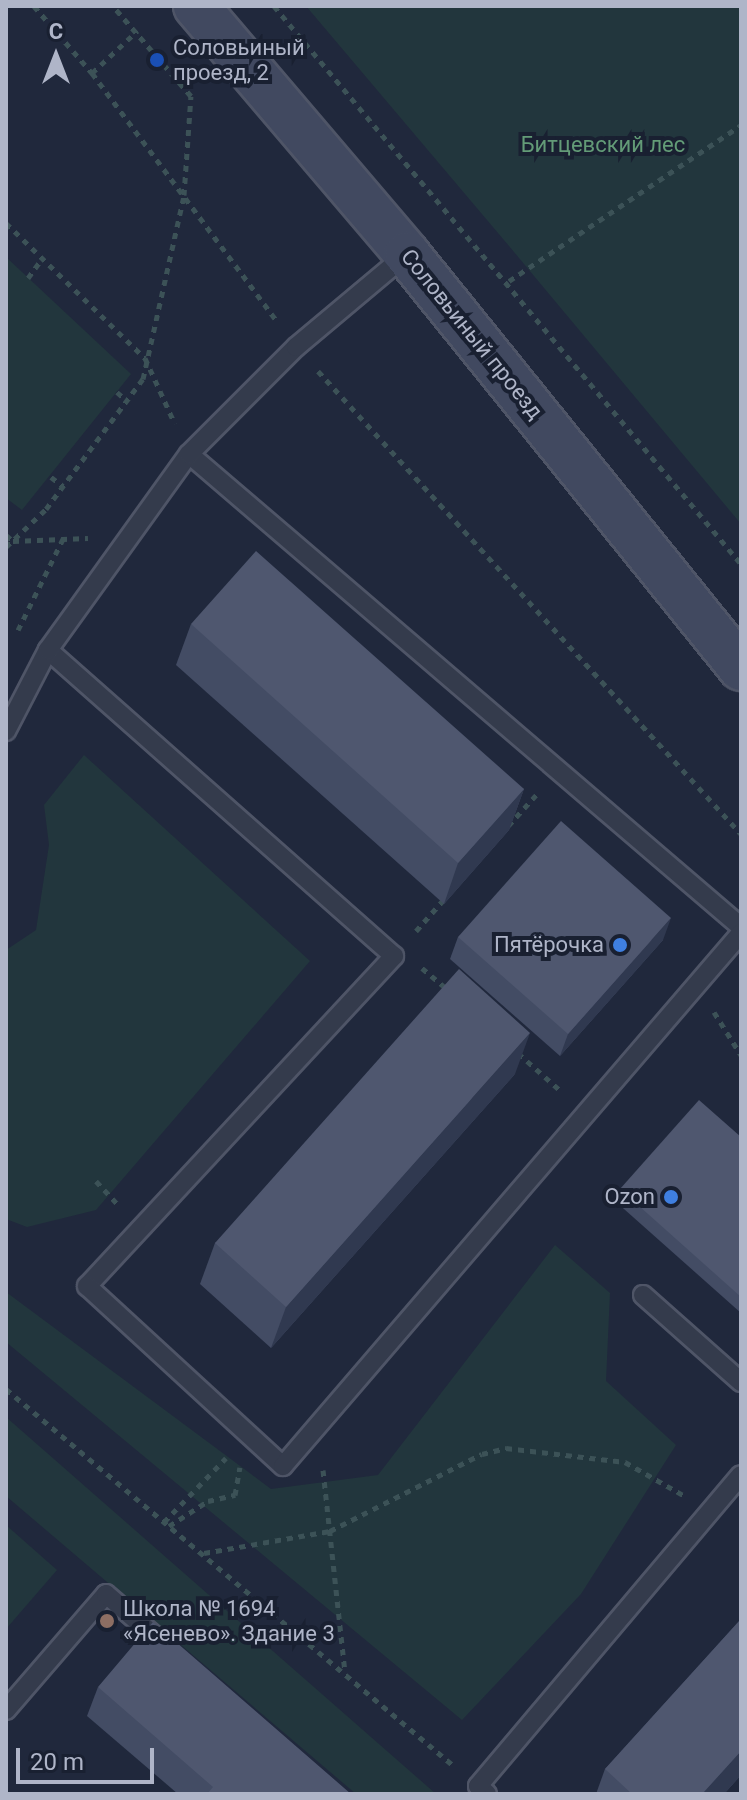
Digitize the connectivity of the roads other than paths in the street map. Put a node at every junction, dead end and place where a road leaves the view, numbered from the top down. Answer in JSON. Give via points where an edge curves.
{"nodes":[{"id":1,"x":196,"y":6,"type":"edge"},
{"id":2,"x":407,"y":254,"type":"junction"},
{"id":3,"x":189,"y":454,"type":"junction"},
{"id":4,"x":48,"y":650,"type":"junction"},
{"id":5,"x":741,"y":668,"type":"edge"},
{"id":6,"x":6,"y":731,"type":"edge"},
{"id":7,"x":741,"y":930,"type":"edge"},
{"id":8,"x":643,"y":1295,"type":"dead end"},
{"id":9,"x":741,"y":1382,"type":"edge"},
{"id":10,"x":741,"y":1475,"type":"edge"},
{"id":11,"x":176,"y":1654,"type":"edge"},
{"id":12,"x":6,"y":1710,"type":"edge"},
{"id":13,"x":483,"y":1790,"type":"edge"}],
"edges":[{"from":1,"to":2,"type":"street","name":"Соловьиный проезд"},
{"from":2,"to":3,"type":"lane","via":[[296,347]]},
{"from":2,"to":5,"type":"street","name":"Соловьиный проезд"},
{"from":3,"to":4,"type":"lane"},
{"from":3,"to":7,"type":"lane"},
{"from":4,"to":6,"type":"lane"},
{"from":4,"to":7,"type":"lane","via":[[397,952],[87,1286],[283,1466]]},
{"from":8,"to":9,"type":"lane"},
{"from":10,"to":13,"type":"lane"},
{"from":11,"to":12,"type":"lane","via":[[106,1594]]}]}
